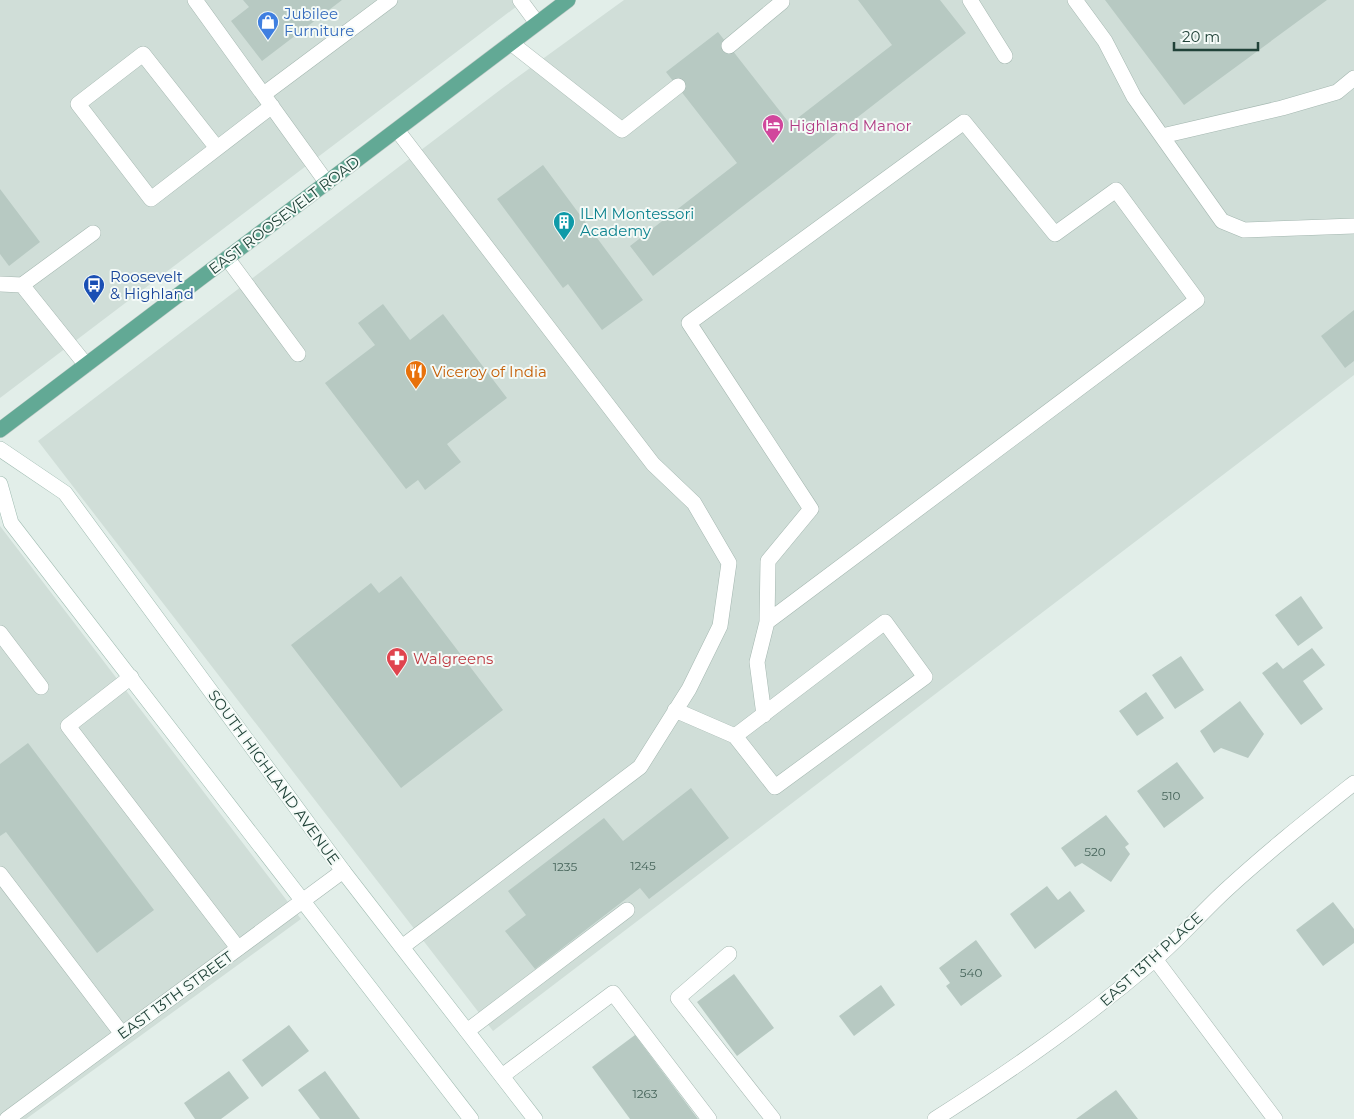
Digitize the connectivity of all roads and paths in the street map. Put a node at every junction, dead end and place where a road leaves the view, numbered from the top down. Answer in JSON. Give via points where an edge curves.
{"nodes":[{"id":1,"x":195,"y":0,"type":"edge"},
{"id":2,"x":390,"y":0,"type":"edge"},
{"id":3,"x":520,"y":0,"type":"edge"},
{"id":4,"x":568,"y":0,"type":"edge"},
{"id":5,"x":782,"y":0,"type":"edge"},
{"id":6,"x":970,"y":0,"type":"edge"},
{"id":7,"x":1075,"y":0,"type":"edge"},
{"id":8,"x":537,"y":23,"type":"junction"},
{"id":9,"x":511,"y":43,"type":"junction"},
{"id":10,"x":729,"y":46,"type":"dead end"},
{"id":11,"x":1005,"y":56,"type":"dead end"},
{"id":12,"x":1354,"y":78,"type":"edge"},
{"id":13,"x":678,"y":86,"type":"dead end"},
{"id":14,"x":268,"y":100,"type":"junction"},
{"id":15,"x":397,"y":130,"type":"junction"},
{"id":16,"x":1162,"y":136,"type":"junction"},
{"id":17,"x":217,"y":148,"type":"junction"},
{"id":18,"x":327,"y":183,"type":"junction"},
{"id":19,"x":1354,"y":226,"type":"edge"},
{"id":20,"x":93,"y":233,"type":"dead end"},
{"id":21,"x":227,"y":258,"type":"junction"},
{"id":22,"x":0,"y":284,"type":"edge"},
{"id":23,"x":22,"y":285,"type":"junction"},
{"id":24,"x":298,"y":354,"type":"dead end"},
{"id":25,"x":86,"y":365,"type":"junction"},
{"id":26,"x":0,"y":430,"type":"edge"},
{"id":27,"x":0,"y":449,"type":"edge"},
{"id":28,"x":0,"y":484,"type":"edge"},
{"id":29,"x":767,"y":622,"type":"junction"},
{"id":30,"x":0,"y":633,"type":"edge"},
{"id":31,"x":131,"y":677,"type":"junction"},
{"id":32,"x":41,"y":687,"type":"dead end"},
{"id":33,"x":675,"y":710,"type":"junction"},
{"id":34,"x":764,"y":715,"type":"junction"},
{"id":35,"x":735,"y":736,"type":"junction"},
{"id":36,"x":1354,"y":783,"type":"edge"},
{"id":37,"x":343,"y":871,"type":"junction"},
{"id":38,"x":0,"y":874,"type":"edge"},
{"id":39,"x":302,"y":900,"type":"junction"},
{"id":40,"x":627,"y":910,"type":"dead end"},
{"id":41,"x":402,"y":947,"type":"junction"},
{"id":42,"x":238,"y":948,"type":"junction"},
{"id":43,"x":729,"y":954,"type":"dead end"},
{"id":44,"x":1155,"y":959,"type":"junction"},
{"id":45,"x":467,"y":1032,"type":"junction"},
{"id":46,"x":122,"y":1034,"type":"junction"},
{"id":47,"x":502,"y":1076,"type":"junction"},
{"id":48,"x":7,"y":1119,"type":"edge"},
{"id":49,"x":471,"y":1119,"type":"edge"},
{"id":50,"x":535,"y":1119,"type":"edge"},
{"id":51,"x":709,"y":1119,"type":"edge"},
{"id":52,"x":773,"y":1119,"type":"edge"},
{"id":53,"x":935,"y":1119,"type":"edge"},
{"id":54,"x":1275,"y":1119,"type":"edge"}],
"edges":[{"from":1,"to":14,"type":"main road"},
{"from":2,"to":14,"type":"main road"},
{"from":3,"to":8,"type":"main road"},
{"from":4,"to":8,"type":"main road","name":"EAST ROOSEVELT ROAD"},
{"from":5,"to":10,"type":"main road"},
{"from":6,"to":11,"type":"main road"},
{"from":7,"to":16,"type":"main road","via":[[1105,40],[1134,97]]},
{"from":8,"to":9,"type":"main road","name":"EAST ROOSEVELT ROAD"},
{"from":9,"to":13,"type":"main road","via":[[622,130]]},
{"from":9,"to":15,"type":"main road","name":"EAST ROOSEVELT ROAD"},
{"from":12,"to":16,"type":"main road","via":[[1337,92]]},
{"from":14,"to":17,"type":"main road"},
{"from":14,"to":18,"type":"main road"},
{"from":15,"to":18,"type":"main road","name":"EAST ROOSEVELT ROAD"},
{"from":15,"to":33,"type":"main road","via":[[653,464],[694,504],[728,563],[720,626]]},
{"from":16,"to":19,"type":"main road","via":[[1222,221],[1244,230]]},
{"from":17,"to":17,"type":"main road","via":[[151,200],[78,104],[143,54]]},
{"from":18,"to":21,"type":"main road","name":"EAST ROOSEVELT ROAD"},
{"from":20,"to":23,"type":"main road"},
{"from":21,"to":24,"type":"main road"},
{"from":21,"to":25,"type":"main road","name":"EAST ROOSEVELT ROAD"},
{"from":22,"to":23,"type":"main road"},
{"from":23,"to":25,"type":"main road"},
{"from":25,"to":26,"type":"main road","name":"EAST ROOSEVELT ROAD"},
{"from":27,"to":37,"type":"main road","name":"SOUTH HIGHLAND AVENUE","via":[[65,492]]},
{"from":28,"to":31,"type":"main road","via":[[11,523]]},
{"from":29,"to":29,"type":"main road","via":[[768,562],[811,509],[689,324],[964,122],[1055,234],[1116,190],[1197,300]]},
{"from":29,"to":34,"type":"main road","via":[[757,662]]},
{"from":30,"to":32,"type":"main road"},
{"from":31,"to":39,"type":"main road"},
{"from":31,"to":42,"type":"main road","via":[[68,726]]},
{"from":33,"to":35,"type":"main road"},
{"from":33,"to":41,"type":"main road","via":[[640,767]]},
{"from":34,"to":35,"type":"main road"},
{"from":34,"to":35,"type":"main road","via":[[886,622],[925,677],[775,787]]},
{"from":36,"to":44,"type":"main road","name":"EAST 13TH PLACE","via":[[1280,841]]},
{"from":37,"to":39,"type":"main road","name":"EAST 13TH STREET"},
{"from":37,"to":41,"type":"main road","name":"SOUTH HIGHLAND AVENUE"},
{"from":38,"to":46,"type":"main road"},
{"from":39,"to":42,"type":"main road","name":"EAST 13TH STREET"},
{"from":39,"to":49,"type":"main road"},
{"from":40,"to":45,"type":"main road"},
{"from":41,"to":45,"type":"main road","name":"SOUTH HIGHLAND AVENUE"},
{"from":42,"to":46,"type":"main road","name":"EAST 13TH STREET"},
{"from":43,"to":52,"type":"main road","via":[[678,998]]},
{"from":44,"to":53,"type":"main road","name":"EAST 13TH PLACE","via":[[1107,1000]]},
{"from":44,"to":54,"type":"main road"},
{"from":45,"to":47,"type":"main road","name":"SOUTH HIGHLAND AVENUE"},
{"from":46,"to":48,"type":"main road","name":"EAST 13TH STREET"},
{"from":47,"to":50,"type":"main road","name":"SOUTH HIGHLAND AVENUE"},
{"from":47,"to":51,"type":"main road","via":[[613,993]]}]}
